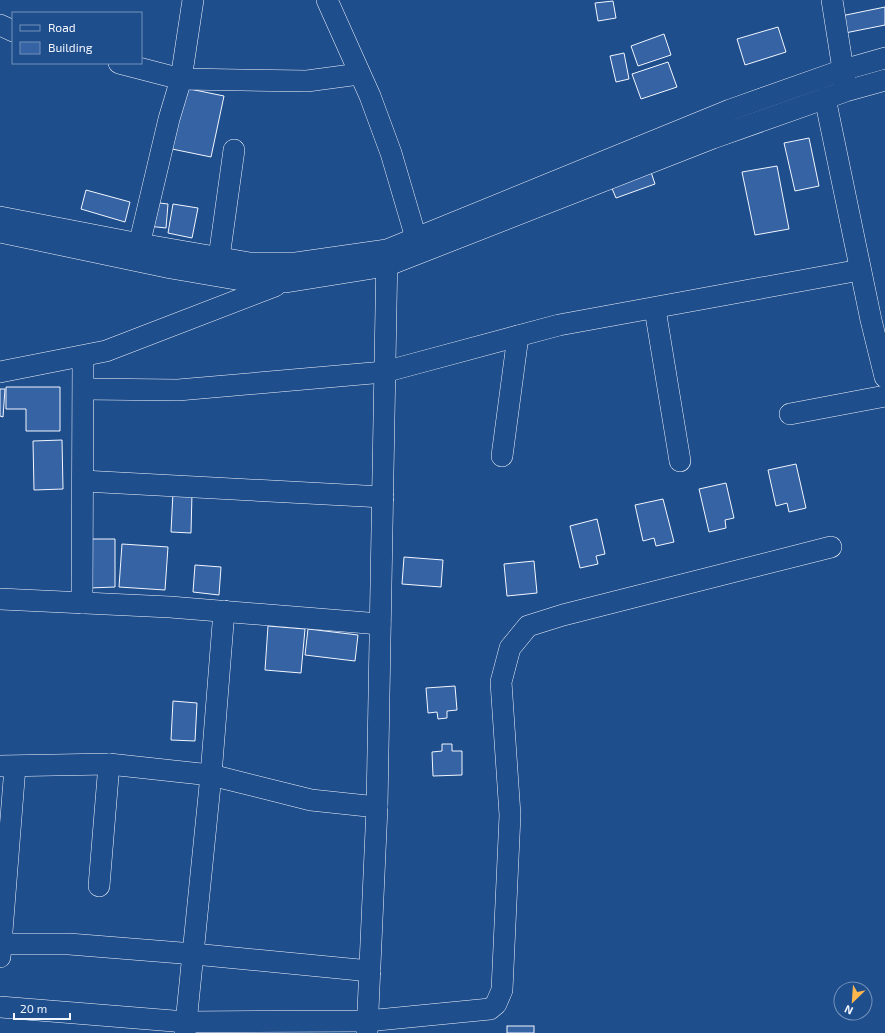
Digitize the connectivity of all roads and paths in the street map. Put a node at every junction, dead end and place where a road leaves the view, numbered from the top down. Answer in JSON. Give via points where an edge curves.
{"nodes":[{"id":1,"x":193,"y":0,"type":"edge"},
{"id":2,"x":327,"y":0,"type":"edge"},
{"id":3,"x":832,"y":0,"type":"edge"},
{"id":4,"x":0,"y":25,"type":"edge"},
{"id":5,"x":12,"y":31,"type":"edge"},
{"id":6,"x":885,"y":58,"type":"edge"},
{"id":7,"x":123,"y":64,"type":"edge"},
{"id":8,"x":843,"y":70,"type":"junction"},
{"id":9,"x":359,"y":74,"type":"junction"},
{"id":10,"x":181,"y":79,"type":"junction"},
{"id":11,"x":885,"y":80,"type":"edge"},
{"id":12,"x":846,"y":91,"type":"junction"},
{"id":13,"x":825,"y":98,"type":"junction"},
{"id":14,"x":234,"y":150,"type":"dead end"},
{"id":15,"x":0,"y":217,"type":"edge"},
{"id":16,"x":0,"y":232,"type":"edge"},
{"id":17,"x":416,"y":238,"type":"junction"},
{"id":18,"x":137,"y":253,"type":"junction"},
{"id":19,"x":386,"y":258,"type":"junction"},
{"id":20,"x":218,"y":267,"type":"junction"},
{"id":21,"x":860,"y":270,"type":"junction"},
{"id":22,"x":286,"y":282,"type":"junction"},
{"id":23,"x":655,"y":309,"type":"junction"},
{"id":24,"x":518,"y":336,"type":"junction"},
{"id":25,"x":83,"y":357,"type":"junction"},
{"id":26,"x":0,"y":372,"type":"edge"},
{"id":27,"x":384,"y":372,"type":"junction"},
{"id":28,"x":885,"y":377,"type":"edge"},
{"id":29,"x":84,"y":389,"type":"junction"},
{"id":30,"x":885,"y":396,"type":"edge"},
{"id":31,"x":790,"y":414,"type":"dead end"},
{"id":32,"x":502,"y":456,"type":"dead end"},
{"id":33,"x":680,"y":461,"type":"dead end"},
{"id":34,"x":83,"y":481,"type":"junction"},
{"id":35,"x":382,"y":497,"type":"junction"},
{"id":36,"x":831,"y":547,"type":"dead end"},
{"id":37,"x":0,"y":599,"type":"edge"},
{"id":38,"x":82,"y":602,"type":"junction"},
{"id":39,"x":224,"y":611,"type":"junction"},
{"id":40,"x":380,"y":624,"type":"junction"},
{"id":41,"x":109,"y":764,"type":"junction"},
{"id":42,"x":7,"y":766,"type":"edge"},
{"id":43,"x":211,"y":775,"type":"junction"},
{"id":44,"x":377,"y":807,"type":"junction"},
{"id":45,"x":99,"y":886,"type":"dead end"},
{"id":46,"x":0,"y":948,"type":"edge"},
{"id":47,"x":194,"y":954,"type":"junction"},
{"id":48,"x":370,"y":971,"type":"junction"},
{"id":49,"x":0,"y":1007,"type":"edge"},
{"id":50,"x":186,"y":1027,"type":"edge"},
{"id":51,"x":367,"y":1027,"type":"edge"}],
"edges":[{"from":1,"to":10,"type":"street"},
{"from":2,"to":9,"type":"street"},
{"from":3,"to":8,"type":"street"},
{"from":4,"to":5,"type":"street"},
{"from":6,"to":8,"type":"street"},
{"from":7,"to":10,"type":"street"},
{"from":8,"to":12,"type":"street"},
{"from":8,"to":17,"type":"street","via":[[730,110]]},
{"from":9,"to":10,"type":"street","via":[[307,81]]},
{"from":9,"to":17,"type":"street","via":[[391,153]]},
{"from":10,"to":18,"type":"street"},
{"from":11,"to":12,"type":"street"},
{"from":12,"to":13,"type":"street"},
{"from":13,"to":19,"type":"street"},
{"from":13,"to":21,"type":"street"},
{"from":14,"to":20,"type":"street"},
{"from":15,"to":18,"type":"street"},
{"from":16,"to":18,"type":"street"},
{"from":17,"to":19,"type":"street"},
{"from":18,"to":20,"type":"street"},
{"from":19,"to":20,"type":"street"},
{"from":19,"to":22,"type":"street"},
{"from":19,"to":27,"type":"street"},
{"from":20,"to":22,"type":"street","via":[[241,280]]},
{"from":21,"to":23,"type":"street"},
{"from":21,"to":28,"type":"street"},
{"from":22,"to":25,"type":"street","via":[[106,351]]},
{"from":23,"to":24,"type":"street","via":[[559,325]]},
{"from":23,"to":33,"type":"street"},
{"from":24,"to":27,"type":"street"},
{"from":24,"to":32,"type":"street"},
{"from":25,"to":26,"type":"street"},
{"from":25,"to":29,"type":"street"},
{"from":27,"to":29,"type":"street","via":[[178,390]]},
{"from":27,"to":35,"type":"street"},
{"from":29,"to":34,"type":"street"},
{"from":30,"to":31,"type":"street"},
{"from":34,"to":35,"type":"street"},
{"from":34,"to":38,"type":"street"},
{"from":35,"to":40,"type":"street"},
{"from":36,"to":51,"type":"street","via":[[564,614],[528,626],[510,648],[501,682],[510,815],[502,990],[496,1004],[490,1009]]},
{"from":37,"to":38,"type":"street"},
{"from":38,"to":39,"type":"street"},
{"from":39,"to":40,"type":"street"},
{"from":39,"to":43,"type":"street"},
{"from":40,"to":44,"type":"street"},
{"from":41,"to":42,"type":"street"},
{"from":41,"to":43,"type":"street"},
{"from":41,"to":45,"type":"street"},
{"from":42,"to":46,"type":"street"},
{"from":43,"to":44,"type":"street","via":[[311,800]]},
{"from":43,"to":47,"type":"street"},
{"from":44,"to":48,"type":"street"},
{"from":46,"to":47,"type":"street","via":[[70,944]]},
{"from":47,"to":48,"type":"street"},
{"from":47,"to":50,"type":"street"},
{"from":48,"to":51,"type":"street"},
{"from":49,"to":50,"type":"street"},
{"from":50,"to":51,"type":"street"}]}
